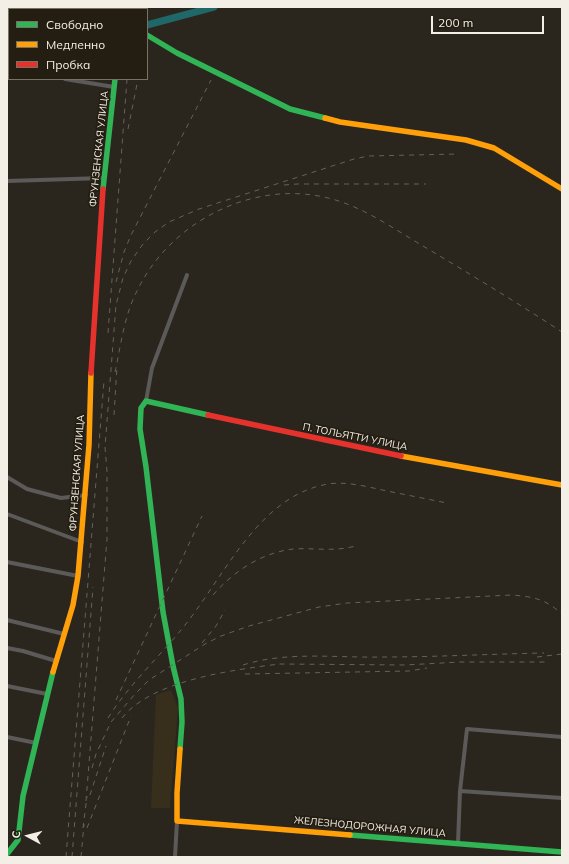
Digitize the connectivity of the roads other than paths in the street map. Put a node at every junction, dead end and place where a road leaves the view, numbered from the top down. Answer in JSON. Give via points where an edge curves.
{"nodes":[{"id":1,"x":148,"y":36,"type":"edge"},
{"id":2,"x":71,"y":80,"type":"edge"},
{"id":3,"x":114,"y":80,"type":"edge"},
{"id":4,"x":114,"y":87,"type":"junction"},
{"id":5,"x":104,"y":178,"type":"junction"},
{"id":6,"x":7,"y":181,"type":"edge"},
{"id":7,"x":562,"y":189,"type":"edge"},
{"id":8,"x":187,"y":276,"type":"dead end"},
{"id":9,"x":146,"y":401,"type":"junction"},
{"id":10,"x":7,"y":477,"type":"edge"},
{"id":11,"x":562,"y":485,"type":"edge"},
{"id":12,"x":86,"y":495,"type":"junction"},
{"id":13,"x":7,"y":514,"type":"edge"},
{"id":14,"x":82,"y":542,"type":"junction"},
{"id":15,"x":7,"y":562,"type":"edge"},
{"id":16,"x":78,"y":576,"type":"junction"},
{"id":17,"x":7,"y":620,"type":"edge"},
{"id":18,"x":64,"y":634,"type":"junction"},
{"id":19,"x":7,"y":648,"type":"edge"},
{"id":20,"x":56,"y":661,"type":"junction"},
{"id":21,"x":7,"y":686,"type":"edge"},
{"id":22,"x":47,"y":694,"type":"junction"},
{"id":23,"x":562,"y":736,"type":"edge"},
{"id":24,"x":7,"y":737,"type":"edge"},
{"id":25,"x":36,"y":743,"type":"junction"},
{"id":26,"x":460,"y":791,"type":"junction"},
{"id":27,"x":562,"y":798,"type":"edge"},
{"id":28,"x":177,"y":821,"type":"junction"},
{"id":29,"x":458,"y":843,"type":"junction"},
{"id":30,"x":534,"y":850,"type":"junction"},
{"id":31,"x":562,"y":852,"type":"edge"},
{"id":32,"x":10,"y":854,"type":"edge"},
{"id":33,"x":175,"y":857,"type":"edge"},
{"id":34,"x":534,"y":857,"type":"edge"}],
"edges":[{"from":1,"to":7,"type":"street","via":[[177,53],[290,109],[340,122],[466,140],[494,148]]},
{"from":2,"to":4,"type":"street"},
{"from":3,"to":4,"type":"street","name":"ФРУНЗЕНСКАЯ УЛИЦА"},
{"from":4,"to":5,"type":"street","name":"ФРУНЗЕНСКАЯ УЛИЦА"},
{"from":5,"to":6,"type":"street"},
{"from":5,"to":12,"type":"street","name":"ФРУНЗЕНСКАЯ УЛИЦА","via":[[91,353]]},
{"from":8,"to":9,"type":"street","via":[[152,368]]},
{"from":9,"to":11,"type":"street","name":"П. ТОЛЬЯТТИ УЛИЦА","via":[[328,441]]},
{"from":9,"to":28,"type":"street","via":[[141,408],[140,429],[163,612],[172,666],[181,699]]},
{"from":10,"to":12,"type":"street","via":[[27,489],[61,498]]},
{"from":12,"to":14,"type":"street","name":"ФРУНЗЕНСКАЯ УЛИЦА"},
{"from":13,"to":14,"type":"street"},
{"from":14,"to":16,"type":"street","name":"ФРУНЗЕНСКАЯ УЛИЦА"},
{"from":15,"to":16,"type":"street"},
{"from":16,"to":18,"type":"street","name":"ФРУНЗЕНСКАЯ УЛИЦА"},
{"from":17,"to":18,"type":"street"},
{"from":18,"to":20,"type":"street","name":"ФРУНЗЕНСКАЯ УЛИЦА"},
{"from":19,"to":20,"type":"street"},
{"from":20,"to":22,"type":"street","name":"ФРУНЗЕНСКАЯ УЛИЦА"},
{"from":21,"to":22,"type":"street"},
{"from":22,"to":25,"type":"street","name":"ФРУНЗЕНСКАЯ УЛИЦА"},
{"from":23,"to":26,"type":"street","via":[[467,729]]},
{"from":24,"to":25,"type":"street"},
{"from":25,"to":32,"type":"street","name":"ФРУНЗЕНСКАЯ УЛИЦА","via":[[23,796],[18,840]]},
{"from":26,"to":27,"type":"street"},
{"from":26,"to":29,"type":"street"},
{"from":28,"to":29,"type":"street","name":"ЖЕЛЕЗНОДОРОЖНАЯ УЛИЦА"},
{"from":28,"to":33,"type":"street"},
{"from":29,"to":30,"type":"street","name":"ЖЕЛЕЗНОДОРОЖНАЯ УЛИЦА"},
{"from":30,"to":31,"type":"street","name":"ЖЕЛЕЗНОДОРОЖНАЯ УЛИЦА"},
{"from":30,"to":34,"type":"street"}]}
